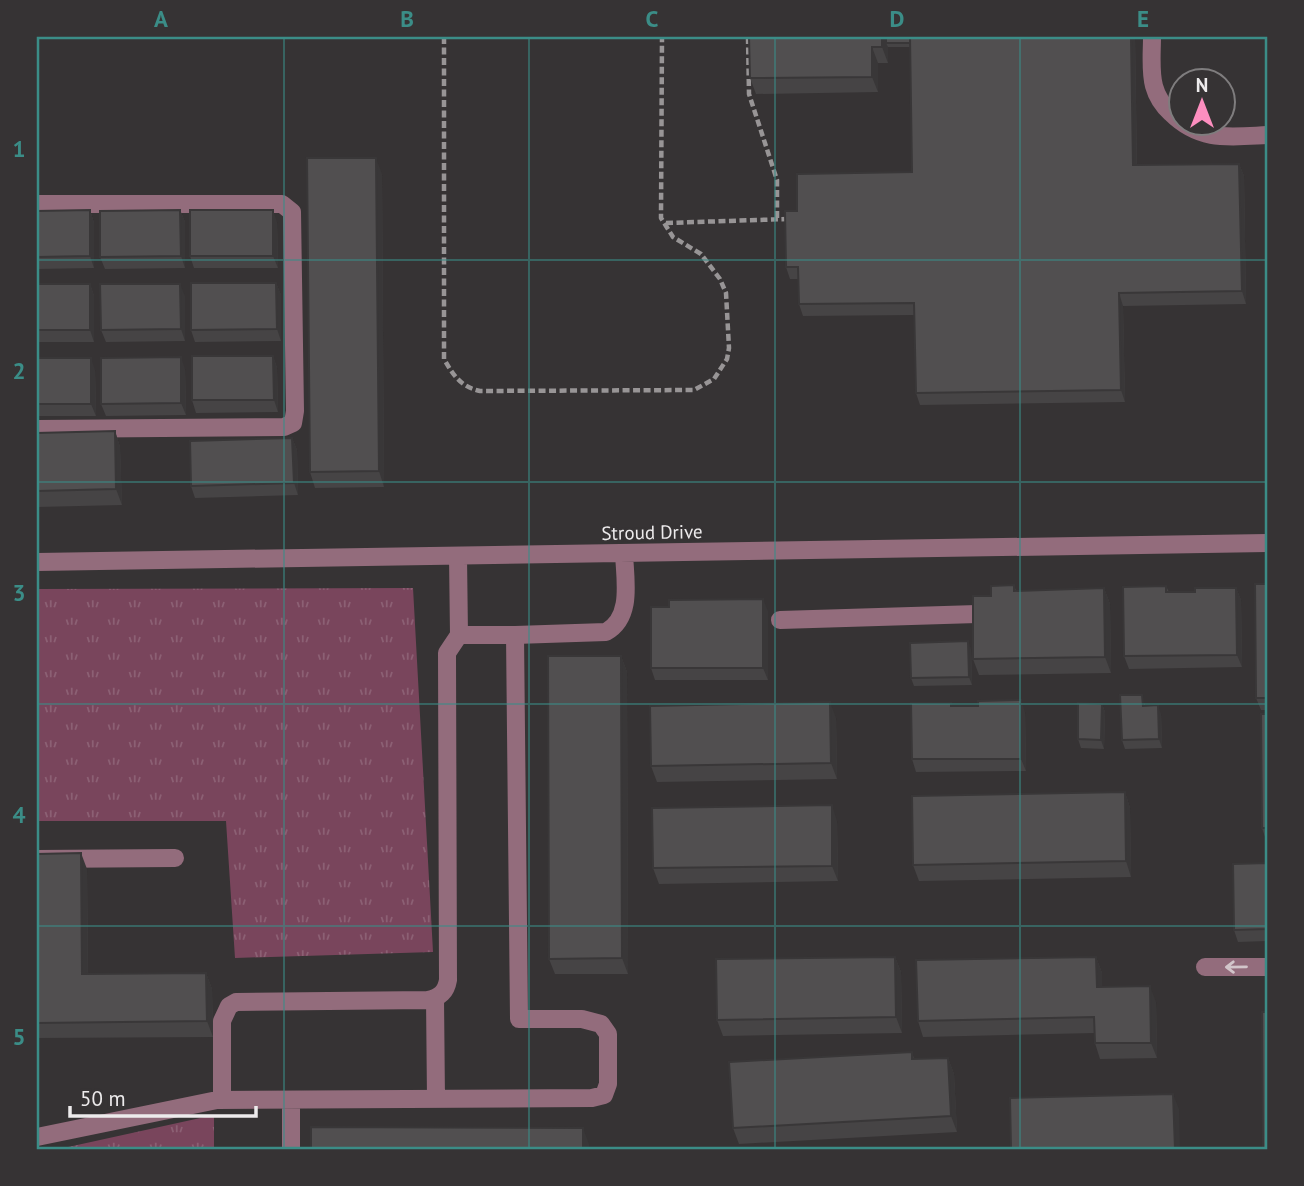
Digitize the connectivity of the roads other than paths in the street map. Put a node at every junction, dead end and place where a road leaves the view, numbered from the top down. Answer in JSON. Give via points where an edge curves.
{"nodes":[{"id":1,"x":1152,"y":37,"type":"edge"},
{"id":2,"x":1267,"y":135,"type":"edge"},
{"id":3,"x":37,"y":204,"type":"edge"},
{"id":4,"x":37,"y":429,"type":"edge"},
{"id":5,"x":1267,"y":543,"type":"edge"},
{"id":6,"x":624,"y":553,"type":"junction"},
{"id":7,"x":458,"y":556,"type":"junction"},
{"id":8,"x":37,"y":562,"type":"edge"},
{"id":9,"x":977,"y":614,"type":"edge"},
{"id":10,"x":780,"y":620,"type":"dead end"},
{"id":11,"x":459,"y":635,"type":"junction"},
{"id":12,"x":515,"y":635,"type":"junction"},
{"id":13,"x":175,"y":858,"type":"dead end"},
{"id":14,"x":37,"y":859,"type":"edge"},
{"id":15,"x":1205,"y":967,"type":"dead end"},
{"id":16,"x":1267,"y":967,"type":"edge"},
{"id":17,"x":435,"y":998,"type":"junction"},
{"id":18,"x":436,"y":1099,"type":"junction"},
{"id":19,"x":222,"y":1100,"type":"junction"},
{"id":20,"x":291,"y":1100,"type":"junction"},
{"id":21,"x":37,"y":1138,"type":"edge"},
{"id":22,"x":291,"y":1149,"type":"edge"}],
"edges":[{"from":1,"to":2,"type":"street","via":[[1153,84],[1160,102],[1180,122],[1201,134]]},
{"from":3,"to":4,"type":"street","via":[[282,204],[292,212],[295,411],[293,423],[284,427]]},
{"from":5,"to":6,"type":"street","name":"Stroud Drive"},
{"from":6,"to":7,"type":"street","name":"Stroud Drive"},
{"from":6,"to":12,"type":"street","via":[[625,609],[615,628]]},
{"from":7,"to":8,"type":"street","name":"Stroud Drive"},
{"from":7,"to":11,"type":"street"},
{"from":9,"to":10,"type":"street"},
{"from":11,"to":12,"type":"street"},
{"from":11,"to":17,"type":"street","via":[[447,653],[448,980],[447,988]]},
{"from":12,"to":18,"type":"street","via":[[519,1019],[582,1019],[601,1024],[608,1034],[607,1088],[604,1096],[592,1098]]},
{"from":13,"to":14,"type":"street"},
{"from":16,"to":15,"type":"street","one_way":true},
{"from":17,"to":18,"type":"street"},
{"from":17,"to":19,"type":"street","via":[[236,1002],[222,1021]]},
{"from":18,"to":20,"type":"street"},
{"from":19,"to":20,"type":"street"},
{"from":19,"to":21,"type":"street"},
{"from":20,"to":22,"type":"street"}]}
